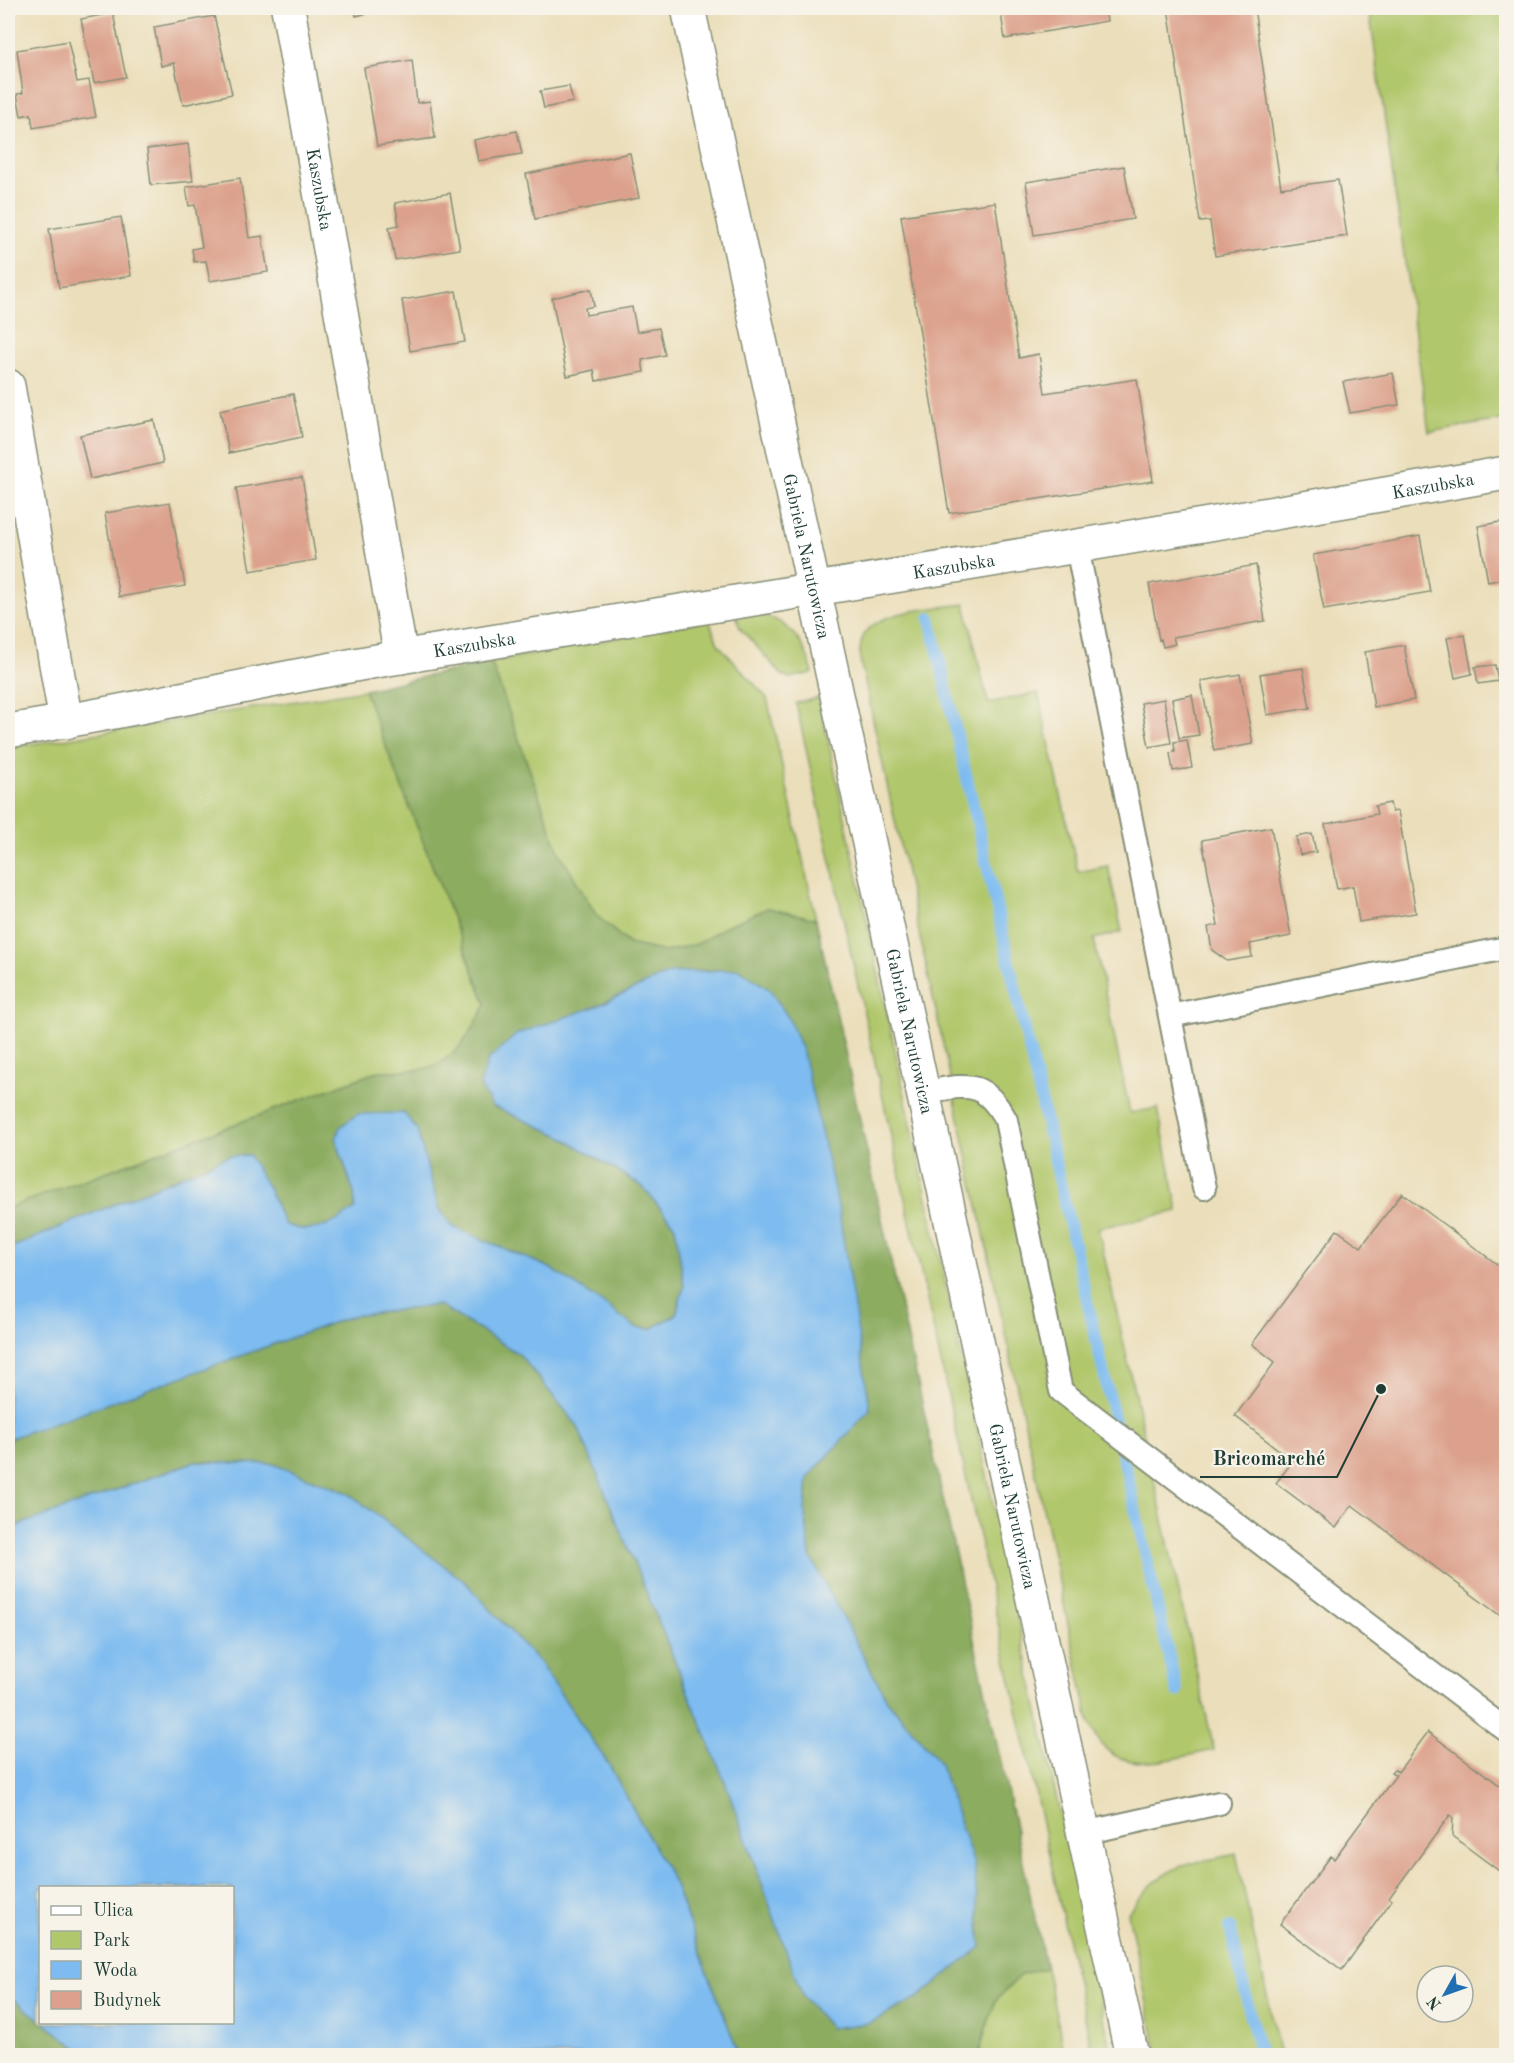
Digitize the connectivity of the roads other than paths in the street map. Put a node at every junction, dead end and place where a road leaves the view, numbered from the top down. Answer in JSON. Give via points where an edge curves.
{"nodes":[{"id":1,"x":288,"y":8,"type":"edge"},
{"id":2,"x":688,"y":8,"type":"edge"},
{"id":3,"x":8,"y":386,"type":"edge"},
{"id":4,"x":1506,"y":473,"type":"edge"},
{"id":5,"x":1077,"y":547,"type":"junction"},
{"id":6,"x":814,"y":590,"type":"junction"},
{"id":7,"x":401,"y":657,"type":"junction"},
{"id":8,"x":66,"y":722,"type":"junction"},
{"id":9,"x":8,"y":731,"type":"edge"},
{"id":10,"x":1506,"y":948,"type":"edge"},
{"id":11,"x":1170,"y":1016,"type":"junction"},
{"id":12,"x":923,"y":1092,"type":"junction"},
{"id":13,"x":1204,"y":1188,"type":"dead end"},
{"id":14,"x":1506,"y":1730,"type":"edge"},
{"id":15,"x":1219,"y":1803,"type":"dead end"},
{"id":16,"x":1084,"y":1833,"type":"junction"},
{"id":17,"x":1132,"y":2055,"type":"edge"}],
"edges":[{"from":1,"to":7,"type":"street","name":"Kaszubska"},
{"from":2,"to":6,"type":"street","name":"Gabriela Narutowicza"},
{"from":3,"to":8,"type":"street"},
{"from":4,"to":5,"type":"street","name":"Kaszubska"},
{"from":5,"to":6,"type":"street","name":"Kaszubska"},
{"from":5,"to":11,"type":"lane"},
{"from":6,"to":7,"type":"street","name":"Kaszubska"},
{"from":6,"to":12,"type":"street","name":"Gabriela Narutowicza"},
{"from":7,"to":8,"type":"street","name":"Kaszubska"},
{"from":8,"to":9,"type":"street","name":"Kaszubska"},
{"from":10,"to":11,"type":"lane"},
{"from":11,"to":13,"type":"lane"},
{"from":12,"to":14,"type":"lane","via":[[972,1086],[986,1093],[1006,1120],[1061,1390]]},
{"from":12,"to":16,"type":"street","name":"Gabriela Narutowicza"},
{"from":15,"to":16,"type":"lane"},
{"from":16,"to":17,"type":"street","name":"Gabriela Narutowicza"}]}
